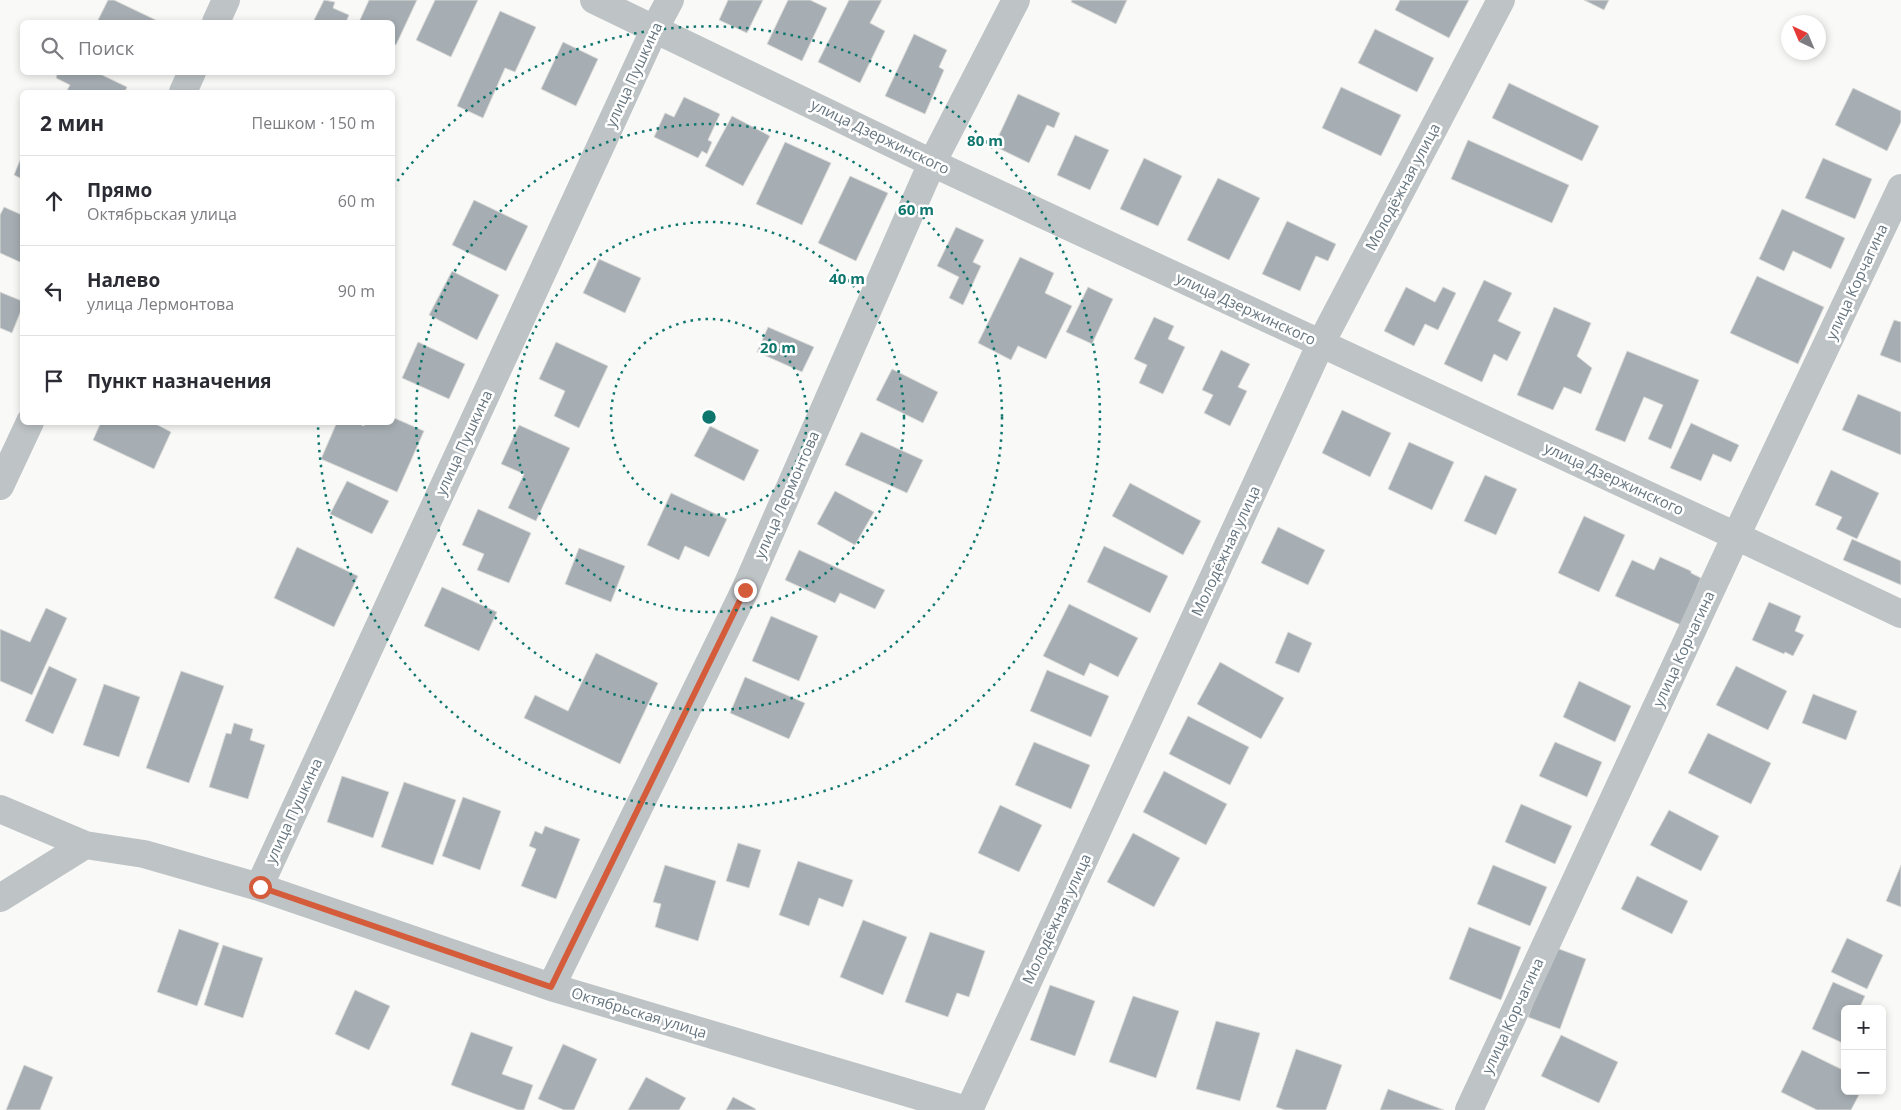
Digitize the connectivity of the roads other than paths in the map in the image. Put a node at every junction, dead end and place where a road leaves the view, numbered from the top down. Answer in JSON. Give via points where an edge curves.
{"nodes":[{"id":1,"x":226,"y":0,"type":"edge"},
{"id":2,"x":594,"y":0,"type":"edge"},
{"id":3,"x":670,"y":0,"type":"edge"},
{"id":4,"x":1016,"y":0,"type":"edge"},
{"id":5,"x":1501,"y":0,"type":"edge"},
{"id":6,"x":217,"y":20,"type":"edge"},
{"id":7,"x":655,"y":28,"type":"junction"},
{"id":8,"x":191,"y":75,"type":"edge"},
{"id":9,"x":184,"y":90,"type":"edge"},
{"id":10,"x":932,"y":163,"type":"junction"},
{"id":11,"x":1901,"y":188,"type":"edge"},
{"id":12,"x":1321,"y":343,"type":"junction"},
{"id":13,"x":29,"y":425,"type":"edge"},
{"id":14,"x":0,"y":486,"type":"edge"},
{"id":15,"x":1736,"y":536,"type":"junction"},
{"id":16,"x":1901,"y":614,"type":"edge"},
{"id":17,"x":0,"y":809,"type":"edge"},
{"id":18,"x":85,"y":845,"type":"junction"},
{"id":19,"x":260,"y":887,"type":"junction"},
{"id":20,"x":0,"y":898,"type":"edge"},
{"id":21,"x":551,"y":987,"type":"junction"},
{"id":22,"x":967,"y":1110,"type":"edge"},
{"id":23,"x":1469,"y":1110,"type":"edge"}],
"edges":[{"from":1,"to":6,"type":"street"},
{"from":2,"to":7,"type":"street","name":"улица Дзержинского"},
{"from":3,"to":7,"type":"street","name":"улица Пушкина"},
{"from":4,"to":10,"type":"street","name":"улица Лермонтова"},
{"from":5,"to":12,"type":"street","name":"Молодёжная улица"},
{"from":7,"to":10,"type":"street","name":"улица Дзержинского"},
{"from":7,"to":19,"type":"street","name":"улица Пушкина"},
{"from":8,"to":9,"type":"street"},
{"from":10,"to":12,"type":"street","name":"улица Дзержинского"},
{"from":10,"to":21,"type":"street","name":"улица Лермонтова","via":[[745,590]]},
{"from":11,"to":15,"type":"street","name":"улица Корчагина"},
{"from":12,"to":15,"type":"street","name":"улица Дзержинского"},
{"from":12,"to":22,"type":"street","name":"Молодёжная улица"},
{"from":13,"to":14,"type":"street"},
{"from":15,"to":16,"type":"street","name":"улица Дзержинского"},
{"from":15,"to":23,"type":"street","name":"улица Корчагина"},
{"from":17,"to":18,"type":"street","name":"Октябрьская улица"},
{"from":18,"to":19,"type":"street","name":"Октябрьская улица","via":[[144,854]]},
{"from":18,"to":20,"type":"street"},
{"from":19,"to":21,"type":"street","name":"Октябрьская улица"},
{"from":21,"to":22,"type":"street","name":"Октябрьская улица"}]}
